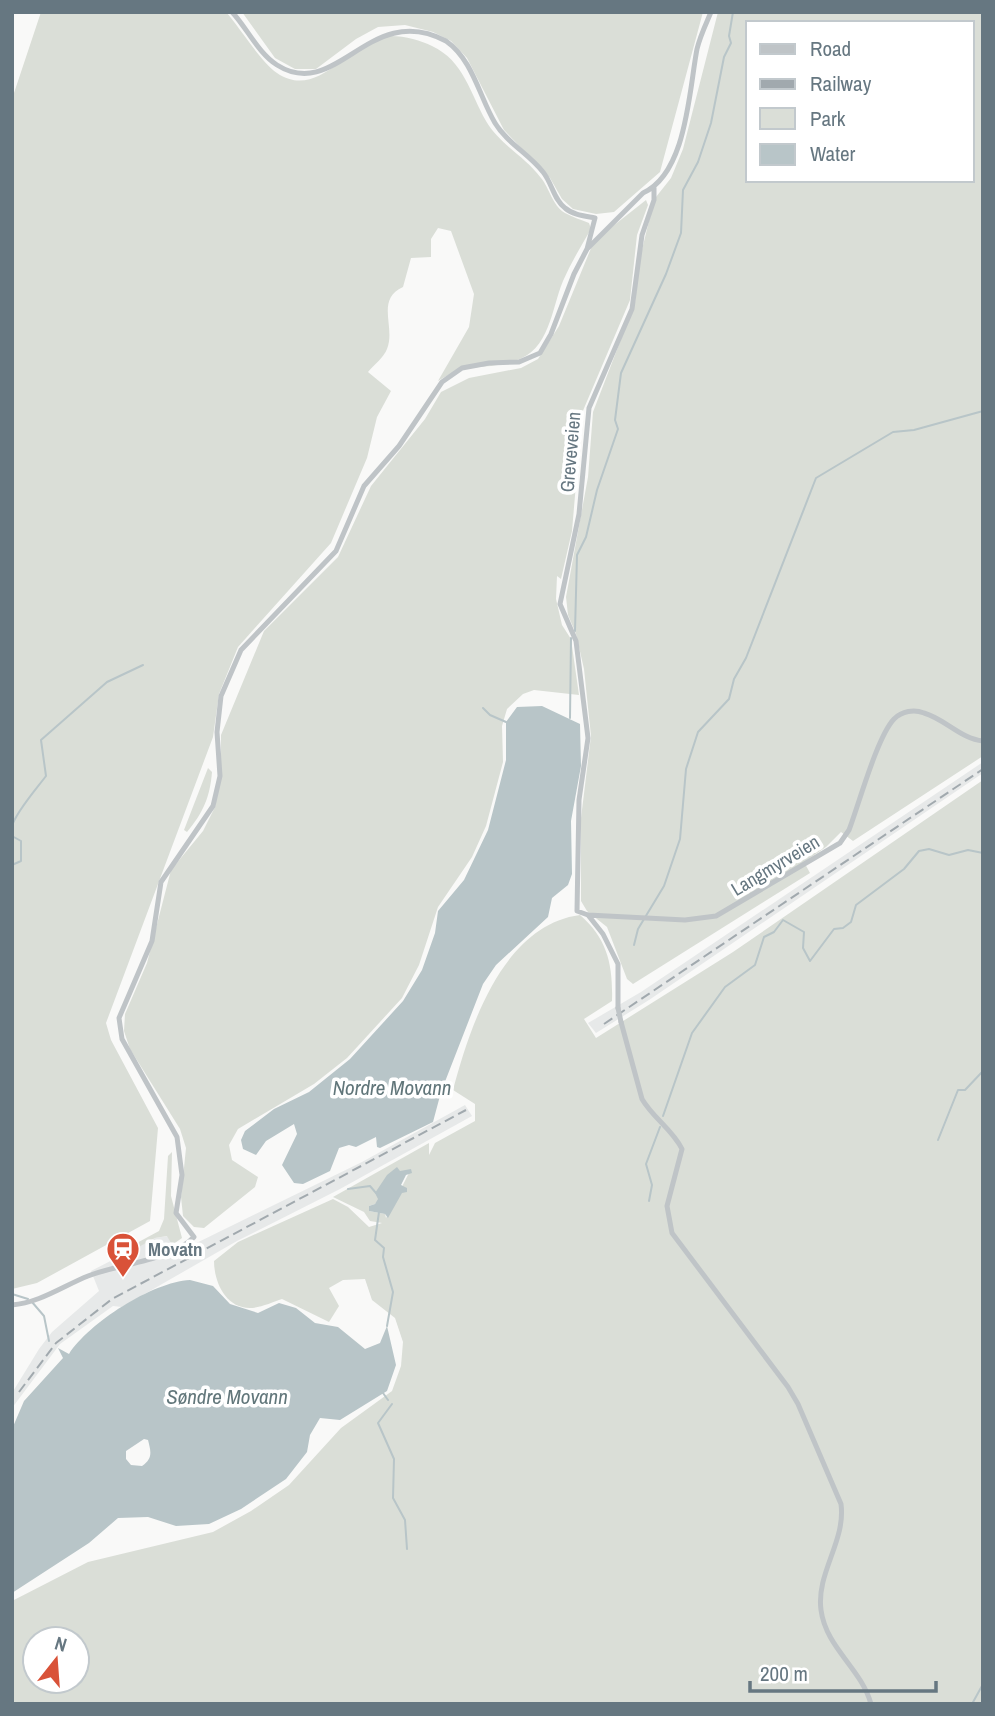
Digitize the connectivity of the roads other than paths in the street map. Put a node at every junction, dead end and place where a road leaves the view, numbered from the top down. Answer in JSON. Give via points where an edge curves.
{"nodes":[{"id":1,"x":232,"y":12,"type":"edge"},
{"id":2,"x":710,"y":12,"type":"edge"},
{"id":3,"x":654,"y":188,"type":"junction"},
{"id":4,"x":587,"y":249,"type":"junction"},
{"id":5,"x":983,"y":741,"type":"edge"},
{"id":6,"x":577,"y":911,"type":"joint"},
{"id":7,"x":588,"y":915,"type":"junction"},
{"id":8,"x":12,"y":1305,"type":"edge"},
{"id":9,"x":872,"y":1704,"type":"edge"}],
"edges":[{"from":1,"to":4,"type":"street","via":[[269,59],[297,73],[311,74],[329,67],[361,41],[389,30],[418,29],[448,42],[468,66],[499,130],[542,171],[561,204],[573,213],[595,218]]},
{"from":2,"to":3,"type":"street","name":"Greveveien","via":[[698,47],[682,131],[667,170]]},
{"from":3,"to":4,"type":"street","via":[[643,193]]},
{"from":3,"to":6,"type":"street","name":"Greveveien","via":[[632,309],[589,408],[581,504],[561,599],[576,641],[588,738],[579,800]]},
{"from":4,"to":8,"type":"street","via":[[540,353],[519,362],[462,369],[442,382],[399,446],[364,485],[336,551],[248,642],[226,680],[217,732],[220,770],[213,806],[161,881],[152,941],[118,1022],[122,1039],[177,1137],[181,1175],[176,1213],[194,1237],[172,1251]]},
{"from":5,"to":7,"type":"street","name":"Langmyrveien","via":[[922,712],[905,712],[884,736],[849,830],[830,851],[716,916],[685,920]]},
{"from":6,"to":7,"type":"street","name":"Langmyrveien"},
{"from":7,"to":9,"type":"street","bridge":true,"via":[[604,934],[618,964],[618,1008],[642,1099],[682,1149],[667,1206],[672,1233],[788,1387],[841,1504],[840,1534],[821,1593],[821,1609],[829,1637],[867,1689]]}]}
